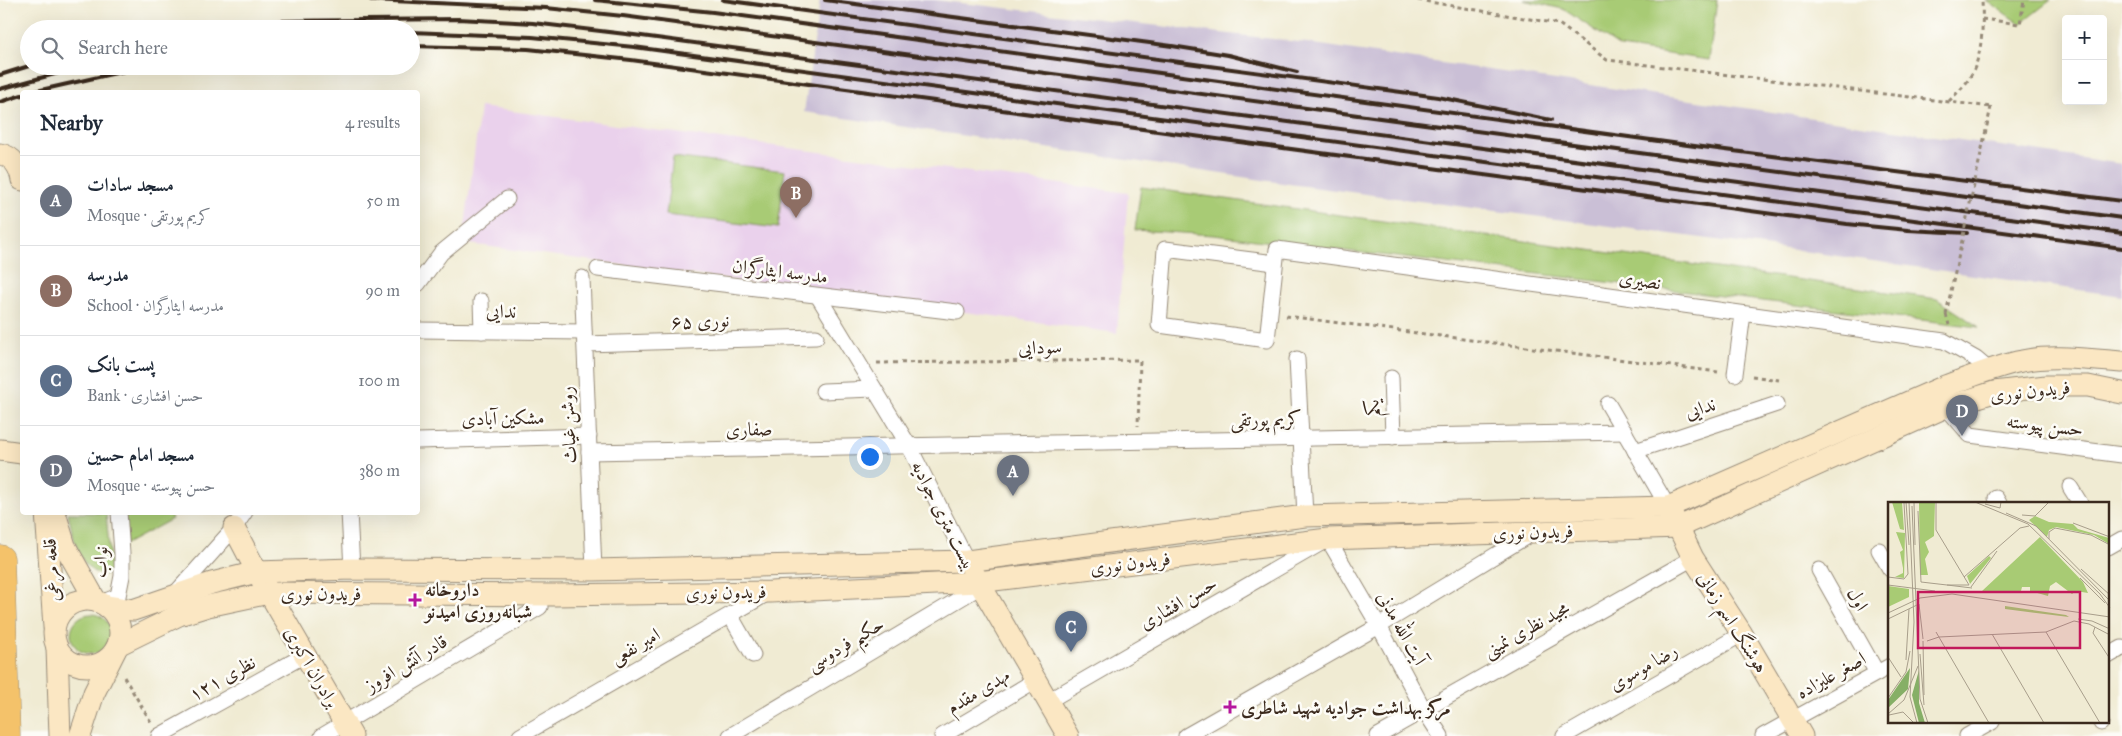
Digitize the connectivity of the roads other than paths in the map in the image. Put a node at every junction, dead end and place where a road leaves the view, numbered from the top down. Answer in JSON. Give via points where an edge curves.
{"nodes":[{"id":1,"x":0,"y":154,"type":"edge"},
{"id":2,"x":20,"y":174,"type":"edge"},
{"id":3,"x":507,"y":199,"type":"dead end"},
{"id":4,"x":1276,"y":256,"type":"junction"},
{"id":5,"x":598,"y":269,"type":"dead end"},
{"id":6,"x":582,"y":278,"type":"dead end"},
{"id":7,"x":420,"y":281,"type":"edge"},
{"id":8,"x":818,"y":296,"type":"junction"},
{"id":9,"x":481,"y":301,"type":"dead end"},
{"id":10,"x":957,"y":312,"type":"dead end"},
{"id":11,"x":1743,"y":314,"type":"junction"},
{"id":12,"x":420,"y":330,"type":"edge"},
{"id":13,"x":482,"y":331,"type":"junction"},
{"id":14,"x":816,"y":337,"type":"dead end"},
{"id":15,"x":584,"y":338,"type":"junction"},
{"id":16,"x":1297,"y":359,"type":"dead end"},
{"id":17,"x":2122,"y":362,"type":"edge"},
{"id":18,"x":1989,"y":370,"type":"junction"},
{"id":19,"x":1735,"y":374,"type":"road end"},
{"id":20,"x":1392,"y":378,"type":"dead end"},
{"id":21,"x":2122,"y":380,"type":"edge"},
{"id":22,"x":2088,"y":386,"type":"junction"},
{"id":23,"x":874,"y":389,"type":"junction"},
{"id":24,"x":823,"y":391,"type":"dead end"},
{"id":25,"x":1994,"y":392,"type":"junction"},
{"id":26,"x":2122,"y":393,"type":"edge"},
{"id":27,"x":1608,"y":404,"type":"dead end"},
{"id":28,"x":1778,"y":404,"type":"dead end"},
{"id":29,"x":1946,"y":408,"type":"junction"},
{"id":30,"x":1625,"y":432,"type":"junction"},
{"id":31,"x":589,"y":436,"type":"junction"},
{"id":32,"x":1393,"y":437,"type":"junction"},
{"id":33,"x":1301,"y":438,"type":"junction"},
{"id":34,"x":420,"y":440,"type":"edge"},
{"id":35,"x":909,"y":446,"type":"junction"},
{"id":36,"x":0,"y":450,"type":"edge"},
{"id":37,"x":1635,"y":451,"type":"junction"},
{"id":38,"x":589,"y":452,"type":"junction"},
{"id":39,"x":20,"y":453,"type":"edge"},
{"id":40,"x":2122,"y":455,"type":"edge"},
{"id":41,"x":2070,"y":487,"type":"dead end"},
{"id":42,"x":2079,"y":502,"type":"edge"},
{"id":43,"x":1668,"y":507,"type":"junction"},
{"id":44,"x":46,"y":515,"type":"edge"},
{"id":45,"x":56,"y":515,"type":"edge"},
{"id":46,"x":119,"y":515,"type":"edge"},
{"id":47,"x":349,"y":515,"type":"edge"},
{"id":48,"x":1305,"y":516,"type":"junction"},
{"id":49,"x":239,"y":520,"type":"edge"},
{"id":50,"x":1679,"y":527,"type":"junction"},
{"id":51,"x":1533,"y":532,"type":"junction"},
{"id":52,"x":1328,"y":539,"type":"junction"},
{"id":53,"x":2122,"y":539,"type":"edge"},
{"id":54,"x":2110,"y":546,"type":"edge"},
{"id":55,"x":1879,"y":550,"type":"dead end"},
{"id":56,"x":1693,"y":558,"type":"junction"},
{"id":57,"x":0,"y":559,"type":"edge"},
{"id":58,"x":967,"y":561,"type":"junction"},
{"id":59,"x":1888,"y":566,"type":"edge"},
{"id":60,"x":352,"y":569,"type":"junction"},
{"id":61,"x":594,"y":570,"type":"junction"},
{"id":62,"x":1819,"y":570,"type":"dead end"},
{"id":63,"x":257,"y":572,"type":"junction"},
{"id":64,"x":979,"y":584,"type":"junction"},
{"id":65,"x":771,"y":592,"type":"junction"},
{"id":66,"x":269,"y":593,"type":"junction"},
{"id":67,"x":353,"y":593,"type":"junction"},
{"id":68,"x":596,"y":594,"type":"junction"},
{"id":69,"x":172,"y":598,"type":"junction"},
{"id":70,"x":101,"y":604,"type":"junction"},
{"id":71,"x":540,"y":607,"type":"dead end"},
{"id":72,"x":730,"y":615,"type":"junction"},
{"id":73,"x":1379,"y":626,"type":"junction"},
{"id":74,"x":54,"y":627,"type":"junction"},
{"id":75,"x":1742,"y":634,"type":"junction"},
{"id":76,"x":118,"y":645,"type":"junction"},
{"id":77,"x":57,"y":648,"type":"junction"},
{"id":78,"x":2122,"y":648,"type":"edge"},
{"id":79,"x":305,"y":655,"type":"junction"},
{"id":80,"x":753,"y":655,"type":"dead end"},
{"id":81,"x":2110,"y":655,"type":"edge"},
{"id":82,"x":1883,"y":669,"type":"edge"},
{"id":83,"x":1036,"y":680,"type":"junction"},
{"id":84,"x":1048,"y":701,"type":"junction"},
{"id":85,"x":1424,"y":710,"type":"junction"},
{"id":86,"x":1989,"y":724,"type":"edge"},
{"id":87,"x":1797,"y":728,"type":"edge"},
{"id":88,"x":348,"y":729,"type":"edge"},
{"id":89,"x":6,"y":736,"type":"edge"},
{"id":90,"x":60,"y":736,"type":"edge"},
{"id":91,"x":80,"y":736,"type":"edge"},
{"id":92,"x":159,"y":736,"type":"edge"},
{"id":93,"x":322,"y":736,"type":"edge"},
{"id":94,"x":520,"y":736,"type":"edge"},
{"id":95,"x":730,"y":736,"type":"edge"},
{"id":96,"x":942,"y":736,"type":"edge"},
{"id":97,"x":1068,"y":736,"type":"edge"},
{"id":98,"x":1186,"y":736,"type":"edge"},
{"id":99,"x":1378,"y":736,"type":"edge"},
{"id":100,"x":1440,"y":736,"type":"edge"},
{"id":101,"x":1564,"y":736,"type":"edge"},
{"id":102,"x":1763,"y":736,"type":"edge"},
{"id":103,"x":1968,"y":736,"type":"edge"}],
"edges":[{"from":1,"to":2,"type":"main road","via":[[16,163]]},
{"from":3,"to":7,"type":"street","via":[[441,253]]},
{"from":4,"to":4,"type":"street","name":"نصیری","via":[[1165,248],[1159,325],[1267,340]]},
{"from":4,"to":11,"type":"street","name":"نصیری"},
{"from":5,"to":8,"type":"street","name":"مدرسه ایثارگران"},
{"from":6,"to":15,"type":"street","name":"روشن غیاث"},
{"from":8,"to":10,"type":"street","name":"مدرسه ایثارگران"},
{"from":8,"to":23,"type":"street","name":"بیست متری جوادیه"},
{"from":9,"to":13,"type":"street"},
{"from":11,"to":18,"type":"street","name":"نصیری","via":[[1944,341]]},
{"from":11,"to":19,"type":"street"},
{"from":12,"to":13,"type":"street","name":"ندایی"},
{"from":13,"to":15,"type":"street","name":"ندایی"},
{"from":14,"to":15,"type":"street","name":"نوری ۶۵"},
{"from":15,"to":31,"type":"street","name":"روشن غیاث"},
{"from":16,"to":33,"type":"street"},
{"from":17,"to":18,"type":"main road","name":"فریدون نوری","via":[[2066,358],[2024,360]]},
{"from":18,"to":25,"type":"main road"},
{"from":18,"to":43,"type":"main road","name":"فریدون نوری","via":[[1945,386]]},
{"from":20,"to":32,"type":"street","name":"یکم"},
{"from":21,"to":22,"type":"main road"},
{"from":22,"to":25,"type":"main road","name":"فریدون نوری","via":[[2046,386]]},
{"from":22,"to":26,"type":"main road","name":"فریدون نوری"},
{"from":23,"to":24,"type":"street"},
{"from":23,"to":35,"type":"street","name":"بیست متری جوادیه"},
{"from":25,"to":29,"type":"main road","name":"فریدون نوری"},
{"from":27,"to":30,"type":"street"},
{"from":28,"to":37,"type":"street","name":"ندایی"},
{"from":29,"to":40,"type":"street","name":"حسن پیوسته","via":[[1970,435]]},
{"from":29,"to":50,"type":"main road","name":"فریدون نوری"},
{"from":30,"to":32,"type":"street","name":"کریم پورتقی"},
{"from":30,"to":37,"type":"street"},
{"from":31,"to":34,"type":"street","name":"مشکین آبادی"},
{"from":31,"to":38,"type":"street","name":"روشن غیاث"},
{"from":32,"to":33,"type":"street","name":"کریم پورتقی"},
{"from":33,"to":35,"type":"street","name":"کریم پورتقی"},
{"from":33,"to":48,"type":"street"},
{"from":35,"to":38,"type":"street","name":"صفاری"},
{"from":35,"to":58,"type":"street","name":"بیست متری جوادیه"},
{"from":36,"to":39,"type":"main road"},
{"from":37,"to":43,"type":"street"},
{"from":38,"to":61,"type":"street","name":"روشن غیاث"},
{"from":41,"to":42,"type":"street"},
{"from":43,"to":48,"type":"main road","name":"فریدون نوری"},
{"from":43,"to":50,"type":"main road","name":"هوشنگ اسم زمانی"},
{"from":44,"to":74,"type":"main road","name":"قلعه مرغی"},
{"from":45,"to":70,"type":"main road","via":[[66,546]]},
{"from":46,"to":70,"type":"street","name":"نواب","via":[[122,576],[118,596]]},
{"from":47,"to":60,"type":"street"},
{"from":48,"to":58,"type":"main road","name":"فریدون نوری"},
{"from":49,"to":63,"type":"main road","name":"برادران اکبری"},
{"from":49,"to":69,"type":"street"},
{"from":50,"to":51,"type":"main road","name":"فریدون نوری"},
{"from":50,"to":56,"type":"main road","name":"هوشنگ اسم زمانی"},
{"from":51,"to":52,"type":"main road","name":"فریدون نوری"},
{"from":51,"to":73,"type":"street"},
{"from":52,"to":64,"type":"main road","name":"فریدون نوری"},
{"from":52,"to":73,"type":"street","name":"آیت‌ الله مدنی"},
{"from":52,"to":84,"type":"street","name":"حسن افشاری"},
{"from":53,"to":54,"type":"street"},
{"from":55,"to":59,"type":"street"},
{"from":56,"to":75,"type":"main road","name":"هوشنگ اسم زمانی"},
{"from":56,"to":85,"type":"street","name":"مجید نظری نمینی"},
{"from":57,"to":89,"type":"highway"},
{"from":58,"to":61,"type":"main road","name":"فریدون نوری"},
{"from":58,"to":64,"type":"main road","name":"بیست متری جوادیه"},
{"from":60,"to":61,"type":"main road","name":"فریدون نوری"},
{"from":60,"to":63,"type":"main road","name":"فریدون نوری"},
{"from":60,"to":67,"type":"main road"},
{"from":61,"to":68,"type":"main road"},
{"from":62,"to":82,"type":"street","name":"اول"},
{"from":63,"to":66,"type":"main road","name":"برادران اکبری"},
{"from":63,"to":69,"type":"main road","name":"فریدون نوری","via":[[212,583]]},
{"from":64,"to":65,"type":"main road","name":"فریدون نوری"},
{"from":64,"to":83,"type":"main road","name":"بیست متری جوادیه"},
{"from":64,"to":95,"type":"street","name":"حکیم فردوسی"},
{"from":65,"to":68,"type":"main road","name":"فریدون نوری"},
{"from":65,"to":72,"type":"street","name":"امیر نفعی"},
{"from":66,"to":67,"type":"main road","name":"فریدون نوری"},
{"from":66,"to":76,"type":"main road","name":"فریدون نوری","via":[[179,615]]},
{"from":66,"to":79,"type":"main road","name":"برادران اکبری"},
{"from":67,"to":68,"type":"main road","name":"فریدون نوری"},
{"from":69,"to":70,"type":"main road","name":"فریدون نوری","via":[[133,610]]},
{"from":70,"to":74,"type":"main road","via":[[85,600],[74,603],[58,616]]},
{"from":70,"to":76,"type":"main road","via":[[114,614],[118,623]]},
{"from":71,"to":88,"type":"street","name":"قادر آتش افروز"},
{"from":72,"to":80,"type":"street"},
{"from":72,"to":94,"type":"street","name":"امیر نفعی","via":[[583,692]]},
{"from":73,"to":85,"type":"street","name":"آیت‌ الله مدنی"},
{"from":73,"to":98,"type":"street"},
{"from":74,"to":77,"type":"main road"},
{"from":75,"to":87,"type":"main road","name":"هوشنگ اسم زمانی"},
{"from":75,"to":101,"type":"street","name":"رضا موسوی"},
{"from":76,"to":77,"type":"main road","via":[[104,661],[88,666],[72,663]]},
{"from":76,"to":91,"type":"main road","via":[[94,693]]},
{"from":77,"to":90,"type":"main road"},
{"from":78,"to":81,"type":"street"},
{"from":79,"to":88,"type":"main road","name":"برادران اکبری"},
{"from":79,"to":92,"type":"street","name":"نظری ۱۲۱"},
{"from":82,"to":87,"type":"street","name":"اصغر علیزاده"},
{"from":83,"to":84,"type":"main road","name":"بیست متری جوادیه"},
{"from":83,"to":96,"type":"street","name":"مهدی مقدم"},
{"from":84,"to":97,"type":"main road","name":"بیست متری جوادیه"},
{"from":85,"to":99,"type":"street","name":"مجید نظری نمینی"},
{"from":85,"to":100,"type":"street","name":"آیت‌ الله مدنی"},
{"from":86,"to":103,"type":"street"},
{"from":87,"to":102,"type":"street","name":"اصغر علیزاده"},
{"from":88,"to":93,"type":"street","name":"قادر آتش افروز"}]}
